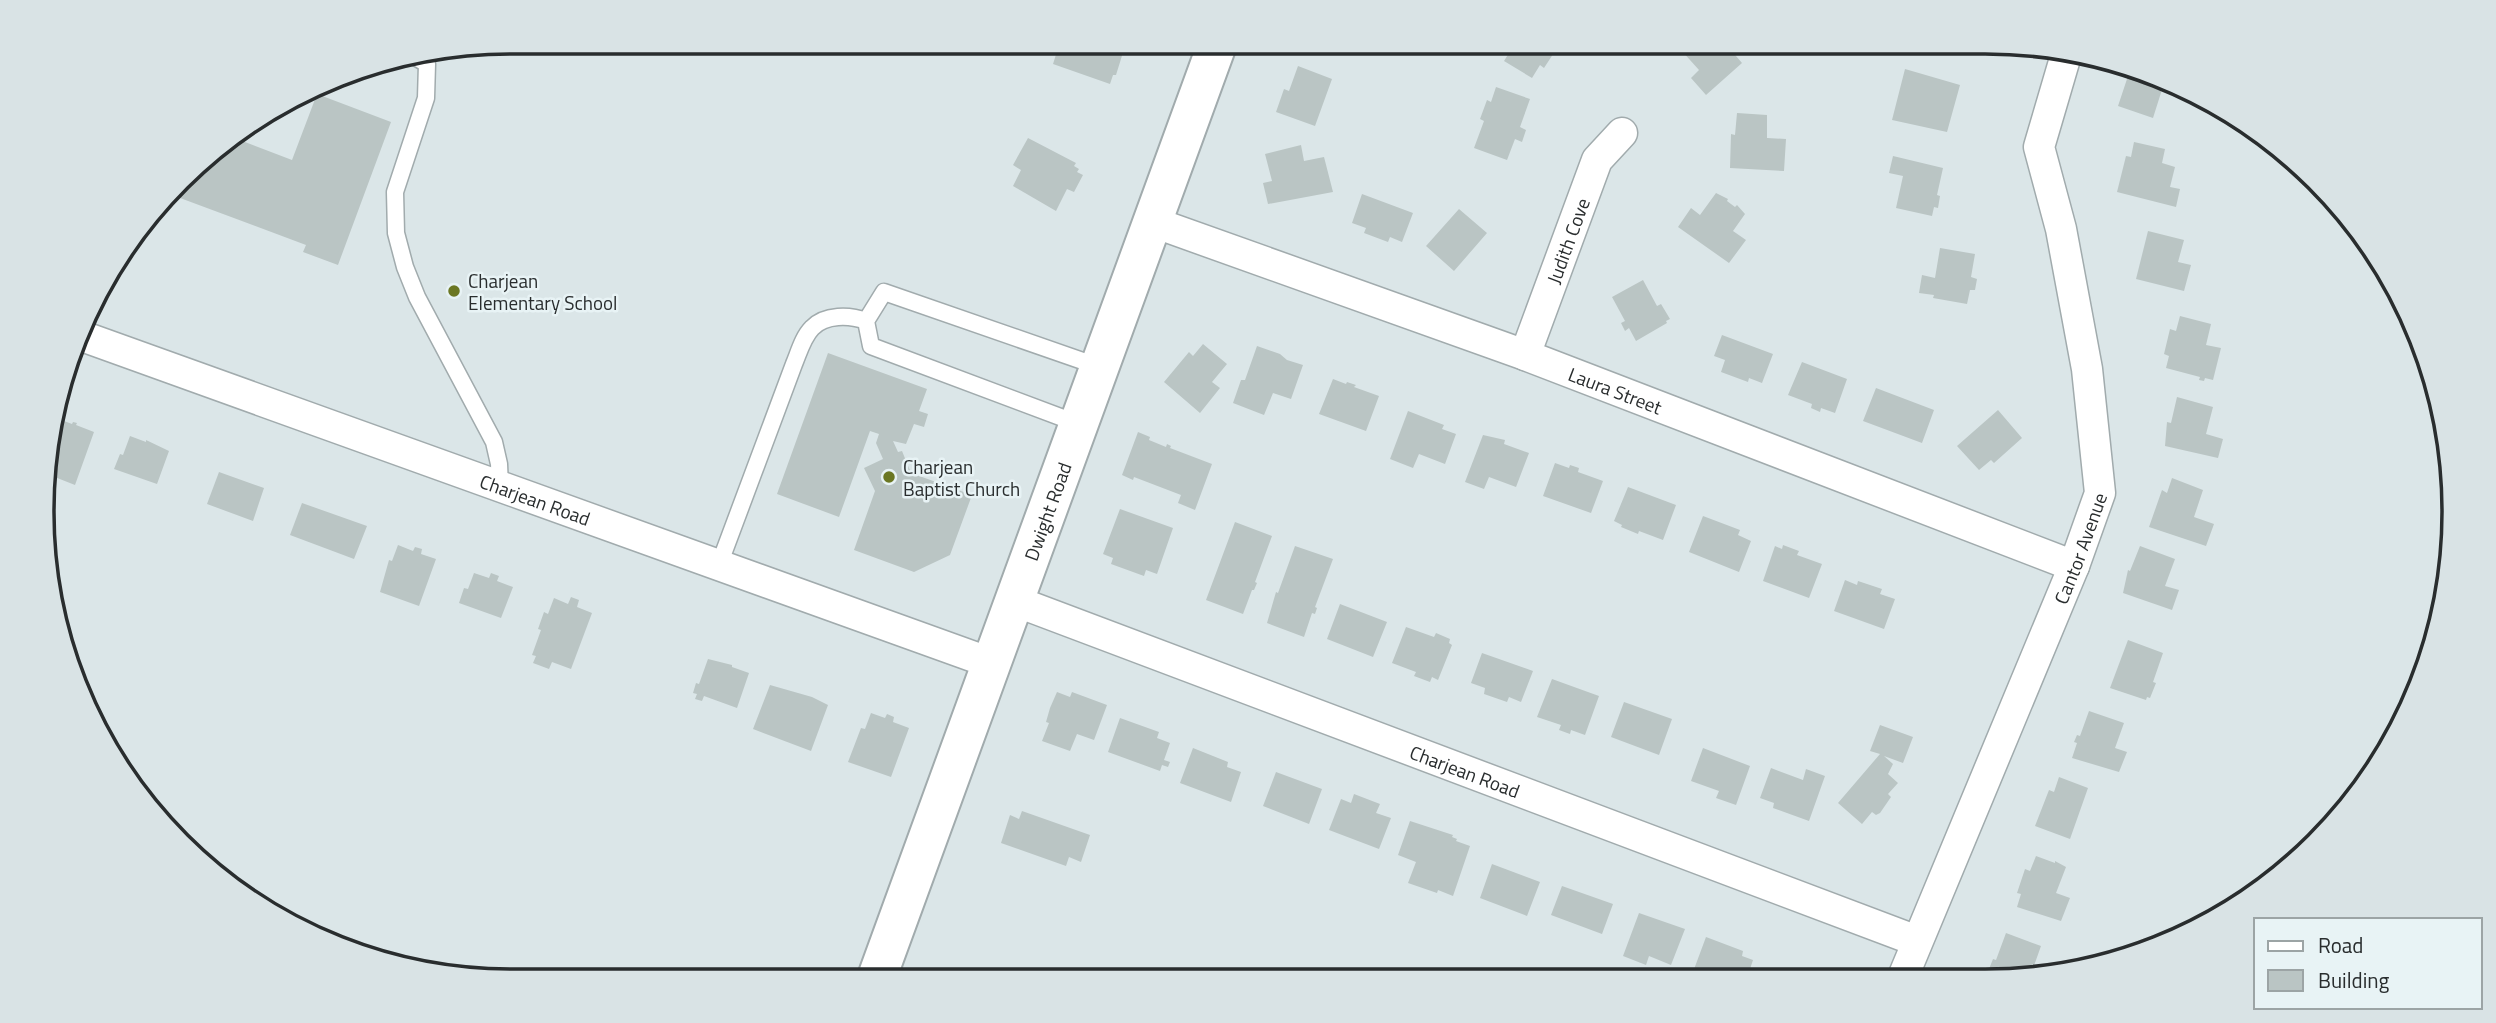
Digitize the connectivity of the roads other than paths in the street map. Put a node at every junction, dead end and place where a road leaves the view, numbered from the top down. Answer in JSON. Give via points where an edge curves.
{"nodes":[{"id":1,"x":1215,"y":54,"type":"edge"},
{"id":2,"x":2064,"y":61,"type":"edge"},
{"id":3,"x":425,"y":63,"type":"edge"},
{"id":4,"x":1622,"y":133,"type":"dead end"},
{"id":5,"x":1153,"y":222,"type":"junction"},
{"id":6,"x":866,"y":321,"type":"junction"},
{"id":7,"x":88,"y":338,"type":"edge"},
{"id":8,"x":1525,"y":355,"type":"junction"},
{"id":9,"x":1100,"y":367,"type":"junction"},
{"id":10,"x":1079,"y":424,"type":"junction"},
{"id":11,"x":500,"y":487,"type":"junction"},
{"id":12,"x":719,"y":565,"type":"junction"},
{"id":13,"x":2074,"y":566,"type":"junction"},
{"id":14,"x":1015,"y":601,"type":"junction"},
{"id":15,"x":991,"y":663,"type":"junction"},
{"id":16,"x":1917,"y":941,"type":"junction"},
{"id":17,"x":880,"y":969,"type":"edge"},
{"id":18,"x":1906,"y":969,"type":"edge"}],
"edges":[{"from":1,"to":5,"type":"street","name":"Dwight Road"},
{"from":2,"to":13,"type":"street","name":"Cantor Avenue","via":[[2039,147],[2061,229],[2087,369],[2099,493]]},
{"from":3,"to":11,"type":"lane","via":[[426,98],[395,192],[396,233],[416,297],[494,442]]},
{"from":4,"to":8,"type":"street","name":"Judith Cove","via":[[1598,160]]},
{"from":5,"to":8,"type":"street","name":"Laura Street"},
{"from":5,"to":9,"type":"street","name":"Dwight Road"},
{"from":6,"to":9,"type":"lane","via":[[884,292]]},
{"from":6,"to":10,"type":"lane","via":[[871,346]]},
{"from":6,"to":12,"type":"lane","via":[[851,316],[833,318],[814,325],[806,337]]},
{"from":7,"to":11,"type":"street","name":"Charjean Road"},
{"from":8,"to":13,"type":"street","name":"Laura Street"},
{"from":9,"to":10,"type":"street","name":"Dwight Road"},
{"from":10,"to":14,"type":"street","name":"Dwight Road"},
{"from":11,"to":12,"type":"street","name":"Charjean Road"},
{"from":12,"to":15,"type":"street","name":"Charjean Road"},
{"from":13,"to":16,"type":"street","name":"Cantor Avenue"},
{"from":14,"to":15,"type":"street","name":"Dwight Road"},
{"from":14,"to":16,"type":"street","name":"Charjean Road"},
{"from":15,"to":17,"type":"street","name":"Dwight Road"},
{"from":16,"to":18,"type":"street","name":"Cantor Avenue"}]}
